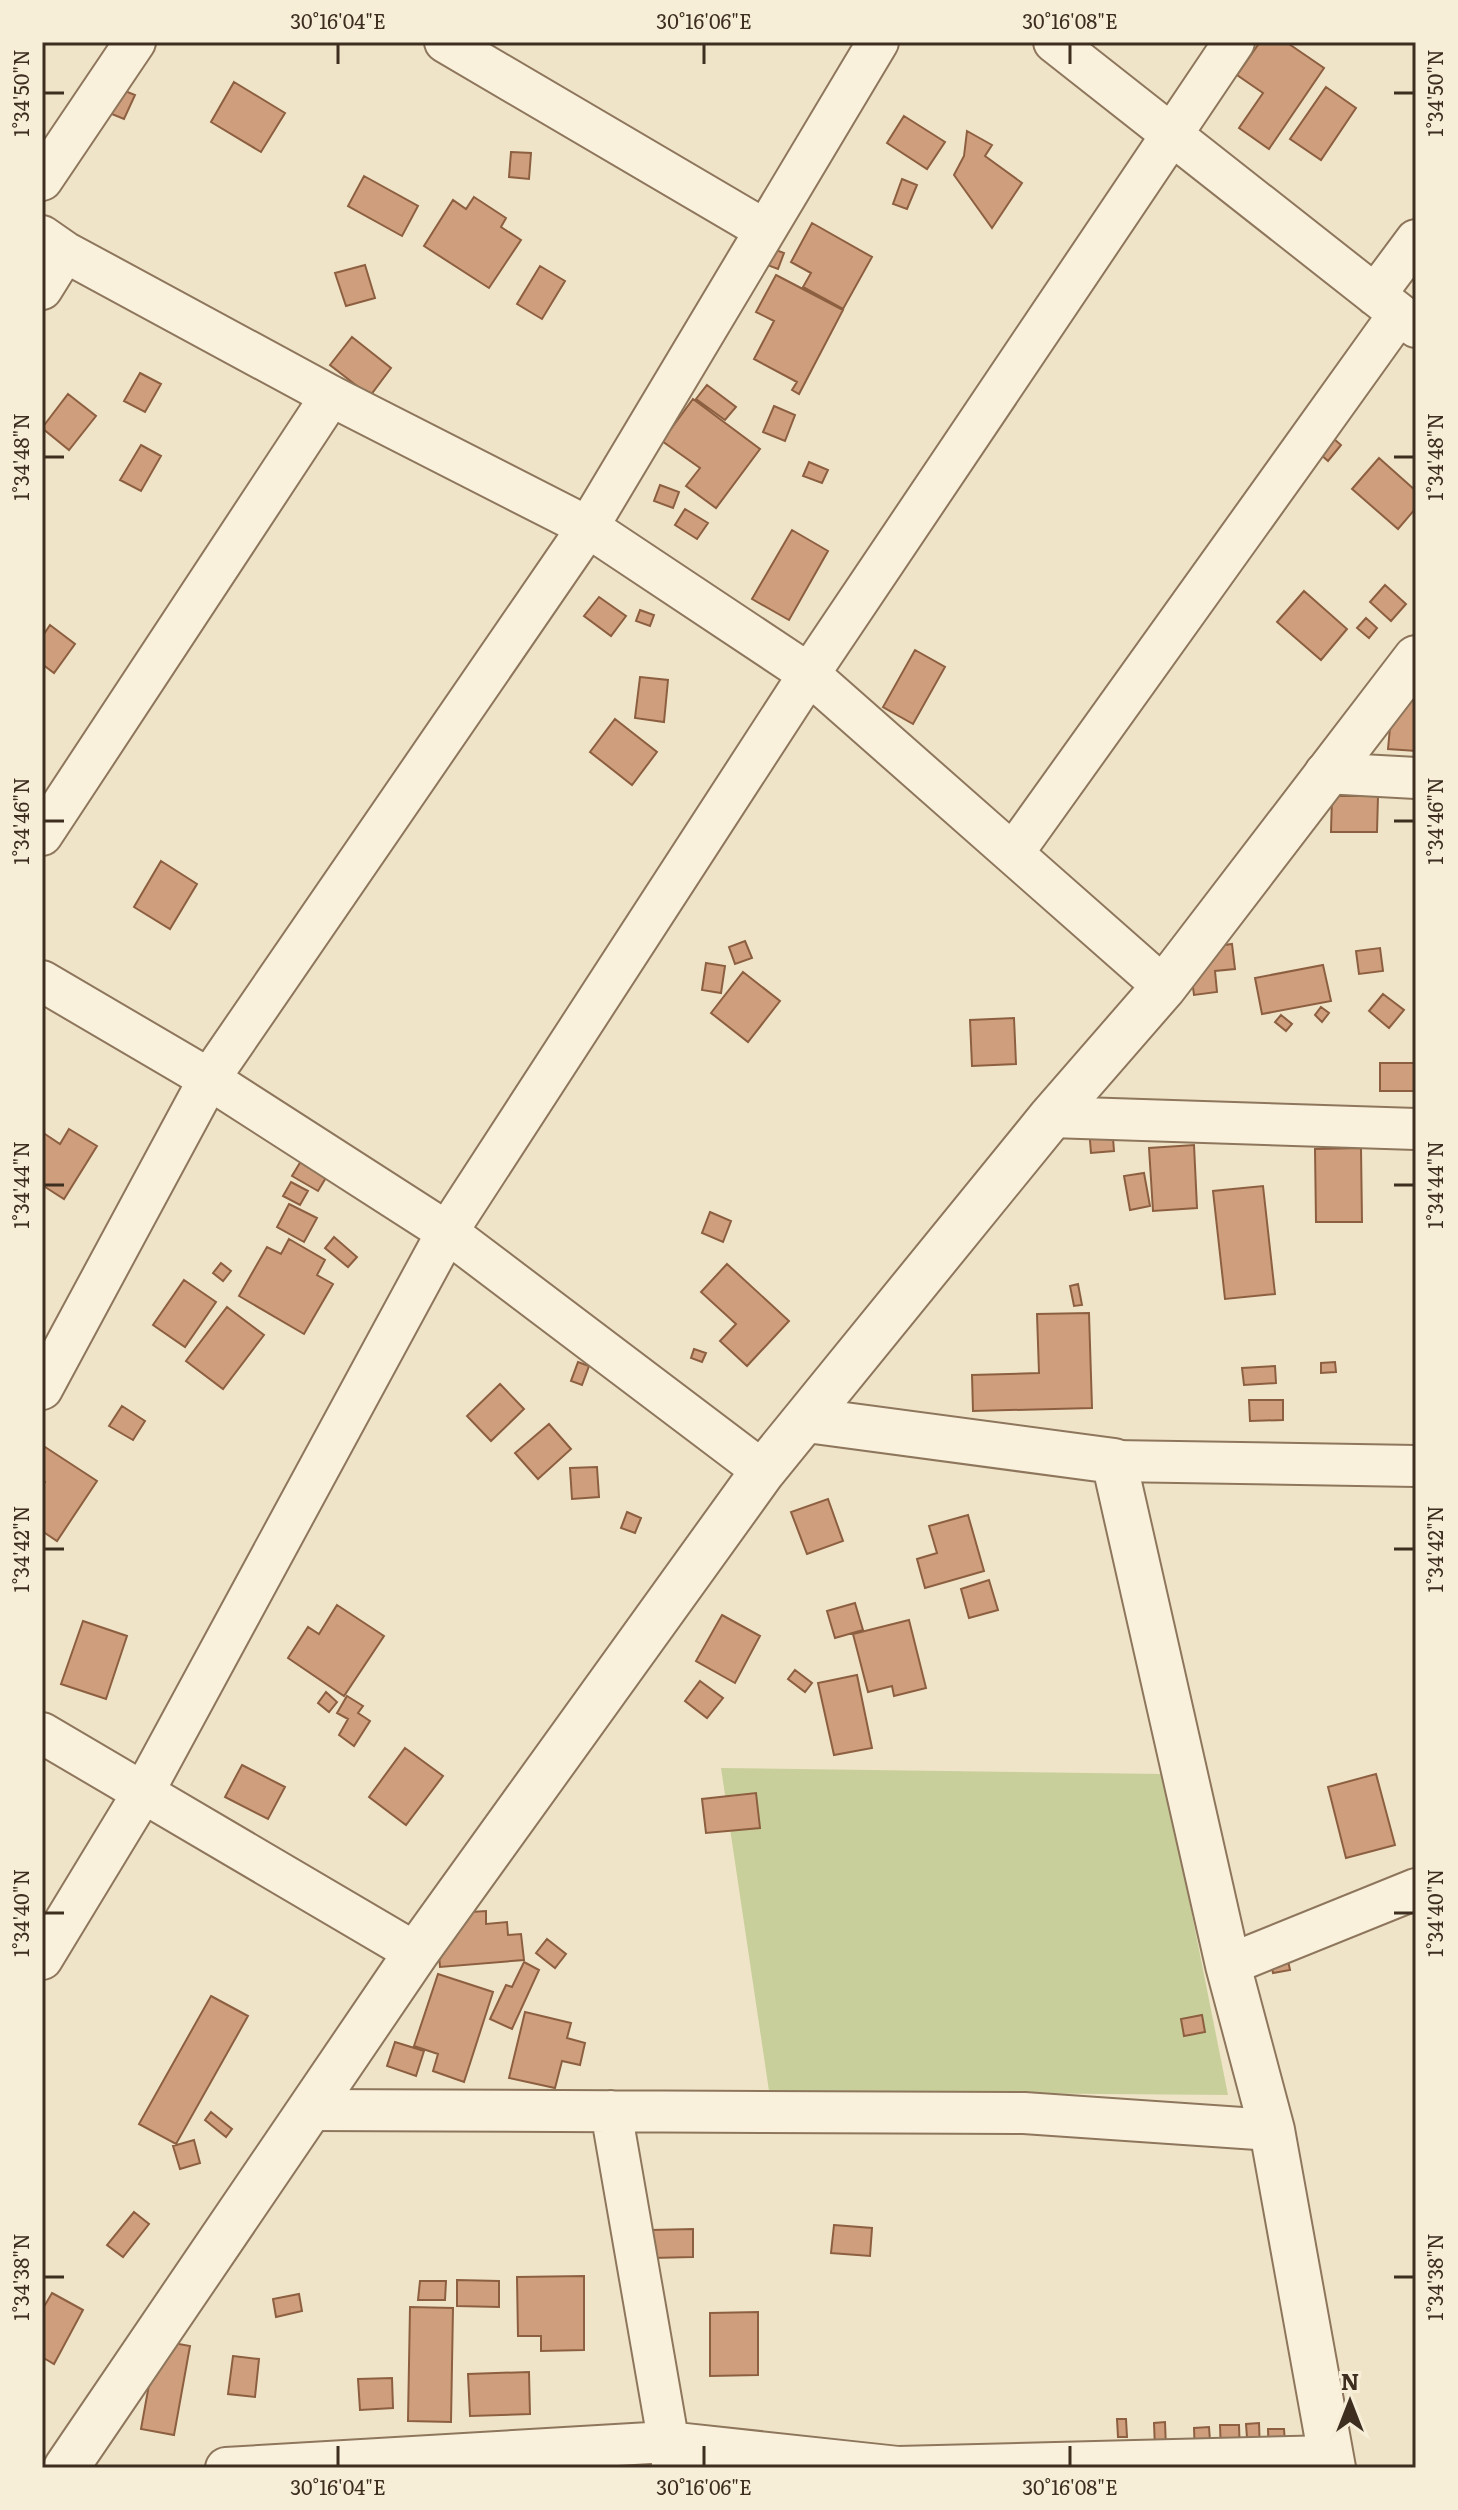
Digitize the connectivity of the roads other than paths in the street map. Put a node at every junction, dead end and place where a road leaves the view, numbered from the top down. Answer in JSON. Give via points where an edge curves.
{"nodes":[{"id":1,"x":135,"y":42,"type":"edge"},
{"id":2,"x":445,"y":42,"type":"edge"},
{"id":3,"x":878,"y":42,"type":"edge"},
{"id":4,"x":1054,"y":42,"type":"edge"},
{"id":5,"x":1234,"y":42,"type":"edge"},
{"id":6,"x":1173,"y":135,"type":"junction"},
{"id":7,"x":42,"y":180,"type":"edge"},
{"id":8,"x":765,"y":230,"type":"junction"},
{"id":9,"x":1416,"y":240,"type":"edge"},
{"id":10,"x":54,"y":244,"type":"edge"},
{"id":11,"x":42,"y":289,"type":"edge"},
{"id":12,"x":1397,"y":312,"type":"edge"},
{"id":13,"x":331,"y":396,"type":"junction"},
{"id":14,"x":588,"y":527,"type":"junction"},
{"id":15,"x":1416,"y":658,"type":"edge"},
{"id":16,"x":809,"y":674,"type":"junction"},
{"id":17,"x":1325,"y":773,"type":"junction"},
{"id":18,"x":1416,"y":778,"type":"edge"},
{"id":19,"x":42,"y":835,"type":"edge"},
{"id":20,"x":1013,"y":853,"type":"junction"},
{"id":21,"x":42,"y":981,"type":"edge"},
{"id":22,"x":1164,"y":987,"type":"junction"},
{"id":23,"x":209,"y":1079,"type":"junction"},
{"id":24,"x":1051,"y":1117,"type":"junction"},
{"id":25,"x":1416,"y":1129,"type":"edge"},
{"id":26,"x":447,"y":1232,"type":"junction"},
{"id":27,"x":42,"y":1389,"type":"edge"},
{"id":28,"x":807,"y":1420,"type":"junction"},
{"id":29,"x":1114,"y":1461,"type":"junction"},
{"id":30,"x":1416,"y":1466,"type":"edge"},
{"id":31,"x":763,"y":1471,"type":"junction"},
{"id":32,"x":42,"y":1733,"type":"edge"},
{"id":33,"x":144,"y":1791,"type":"junction"},
{"id":34,"x":1416,"y":1889,"type":"edge"},
{"id":35,"x":416,"y":1953,"type":"junction"},
{"id":36,"x":42,"y":1959,"type":"edge"},
{"id":37,"x":1228,"y":1965,"type":"junction"},
{"id":38,"x":310,"y":2110,"type":"junction"},
{"id":39,"x":611,"y":2111,"type":"junction"},
{"id":40,"x":1272,"y":2130,"type":"junction"},
{"id":41,"x":670,"y":2455,"type":"edge"},
{"id":42,"x":1332,"y":2462,"type":"edge"},
{"id":43,"x":66,"y":2468,"type":"edge"},
{"id":44,"x":226,"y":2468,"type":"edge"}],
"edges":[{"from":1,"to":7,"type":"street"},
{"from":2,"to":8,"type":"street"},
{"from":3,"to":8,"type":"street"},
{"from":4,"to":6,"type":"street"},
{"from":5,"to":6,"type":"street"},
{"from":6,"to":12,"type":"street"},
{"from":6,"to":16,"type":"street"},
{"from":8,"to":14,"type":"street"},
{"from":9,"to":12,"type":"street"},
{"from":10,"to":11,"type":"street"},
{"from":10,"to":13,"type":"street"},
{"from":12,"to":20,"type":"street"},
{"from":13,"to":14,"type":"street"},
{"from":13,"to":19,"type":"street"},
{"from":14,"to":16,"type":"street"},
{"from":14,"to":23,"type":"street"},
{"from":15,"to":17,"type":"street"},
{"from":16,"to":20,"type":"street"},
{"from":16,"to":26,"type":"street"},
{"from":17,"to":18,"type":"street"},
{"from":17,"to":22,"type":"street"},
{"from":20,"to":22,"type":"street"},
{"from":21,"to":23,"type":"street"},
{"from":22,"to":24,"type":"street"},
{"from":23,"to":26,"type":"street"},
{"from":23,"to":27,"type":"street"},
{"from":24,"to":25,"type":"street"},
{"from":24,"to":28,"type":"street"},
{"from":26,"to":31,"type":"street"},
{"from":26,"to":33,"type":"street"},
{"from":28,"to":29,"type":"street"},
{"from":28,"to":31,"type":"street"},
{"from":29,"to":30,"type":"street"},
{"from":29,"to":37,"type":"street"},
{"from":31,"to":35,"type":"street"},
{"from":32,"to":33,"type":"street"},
{"from":33,"to":35,"type":"street"},
{"from":33,"to":36,"type":"street"},
{"from":34,"to":37,"type":"street"},
{"from":35,"to":38,"type":"street"},
{"from":37,"to":40,"type":"street"},
{"from":38,"to":39,"type":"street"},
{"from":38,"to":43,"type":"street"},
{"from":39,"to":40,"type":"street","via":[[1024,2113]]},
{"from":39,"to":41,"type":"street"},
{"from":40,"to":42,"type":"street"},
{"from":41,"to":42,"type":"street","via":[[898,2467]]},
{"from":41,"to":44,"type":"street"}]}
